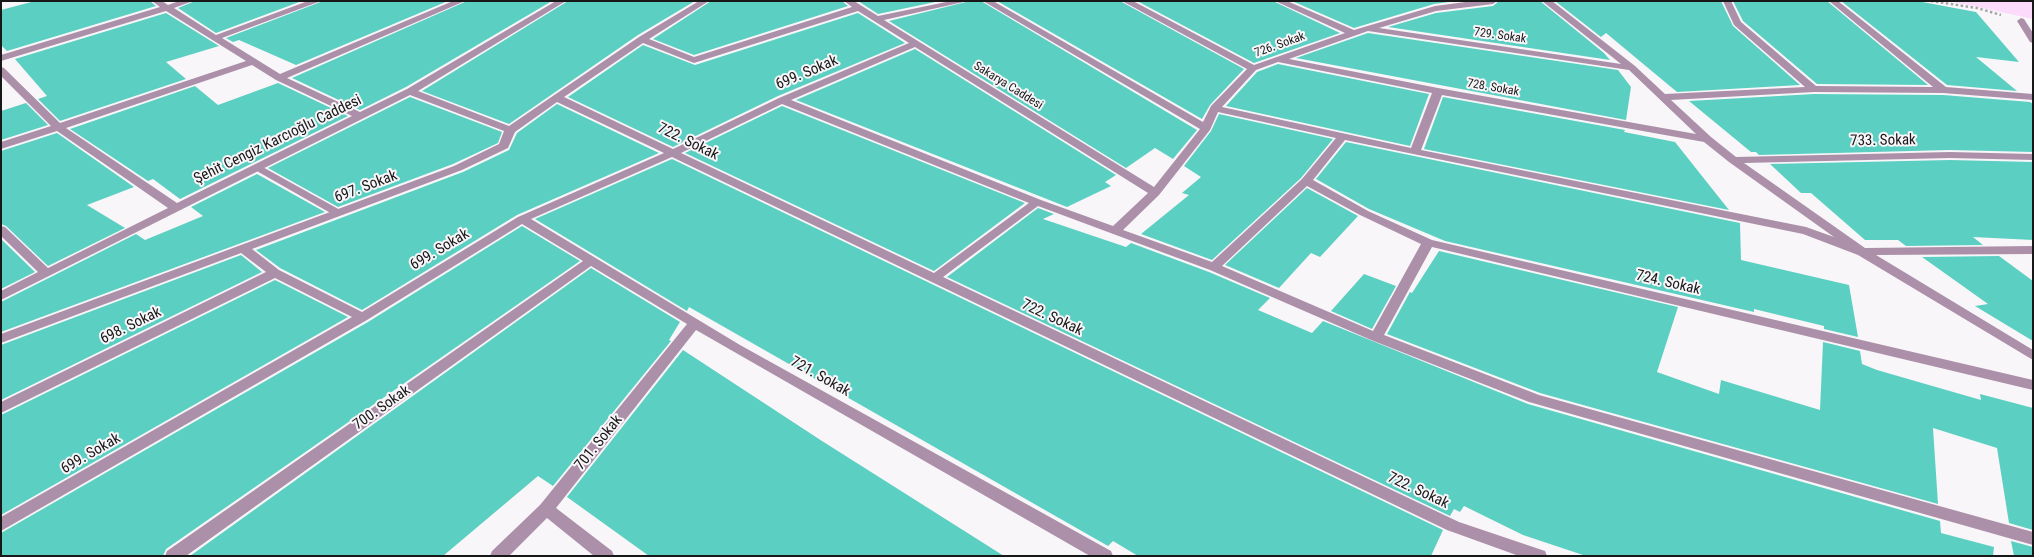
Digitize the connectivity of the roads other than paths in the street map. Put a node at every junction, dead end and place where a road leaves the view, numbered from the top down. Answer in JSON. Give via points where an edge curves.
{"nodes":[{"id":1,"x":156,"y":1,"type":"edge"},
{"id":2,"x":189,"y":1,"type":"edge"},
{"id":3,"x":317,"y":1,"type":"edge"},
{"id":4,"x":461,"y":1,"type":"edge"},
{"id":5,"x":562,"y":1,"type":"edge"},
{"id":6,"x":704,"y":1,"type":"edge"},
{"id":7,"x":848,"y":1,"type":"edge"},
{"id":8,"x":964,"y":1,"type":"edge"},
{"id":9,"x":988,"y":1,"type":"edge"},
{"id":10,"x":1126,"y":1,"type":"edge"},
{"id":11,"x":1279,"y":1,"type":"edge"},
{"id":12,"x":1424,"y":1,"type":"edge"},
{"id":13,"x":1493,"y":1,"type":"edge"},
{"id":14,"x":1546,"y":1,"type":"edge"},
{"id":15,"x":1727,"y":1,"type":"edge"},
{"id":16,"x":1832,"y":1,"type":"edge"},
{"id":17,"x":859,"y":8,"type":"junction"},
{"id":18,"x":168,"y":9,"type":"junction"},
{"id":19,"x":1435,"y":10,"type":"junction"},
{"id":20,"x":877,"y":19,"type":"junction"},
{"id":21,"x":2020,"y":21,"type":"road end"},
{"id":22,"x":1365,"y":29,"type":"junction"},
{"id":23,"x":1353,"y":33,"type":"junction"},
{"id":24,"x":216,"y":38,"type":"junction"},
{"id":25,"x":642,"y":39,"type":"junction"},
{"id":26,"x":2033,"y":40,"type":"edge"},
{"id":27,"x":917,"y":43,"type":"junction"},
{"id":28,"x":1,"y":58,"type":"edge"},
{"id":29,"x":1276,"y":60,"type":"junction"},
{"id":30,"x":252,"y":62,"type":"junction"},
{"id":31,"x":1253,"y":68,"type":"junction"},
{"id":32,"x":1632,"y":68,"type":"junction"},
{"id":33,"x":1,"y":70,"type":"edge"},
{"id":34,"x":279,"y":78,"type":"junction"},
{"id":35,"x":1814,"y":89,"type":"junction"},
{"id":36,"x":1943,"y":90,"type":"junction"},
{"id":37,"x":410,"y":91,"type":"junction"},
{"id":38,"x":1438,"y":92,"type":"junction"},
{"id":39,"x":1665,"y":97,"type":"junction"},
{"id":40,"x":2033,"y":97,"type":"edge"},
{"id":41,"x":557,"y":98,"type":"junction"},
{"id":42,"x":782,"y":100,"type":"junction"},
{"id":43,"x":1215,"y":108,"type":"junction"},
{"id":44,"x":360,"y":116,"type":"junction"},
{"id":45,"x":58,"y":127,"type":"junction"},
{"id":46,"x":1206,"y":128,"type":"junction"},
{"id":47,"x":510,"y":130,"type":"junction"},
{"id":48,"x":1343,"y":136,"type":"junction"},
{"id":49,"x":1707,"y":139,"type":"junction"},
{"id":50,"x":1,"y":146,"type":"edge"},
{"id":51,"x":673,"y":152,"type":"junction"},
{"id":52,"x":1415,"y":152,"type":"junction"},
{"id":53,"x":2033,"y":157,"type":"edge"},
{"id":54,"x":1733,"y":160,"type":"junction"},
{"id":55,"x":259,"y":168,"type":"junction"},
{"id":56,"x":1306,"y":181,"type":"junction"},
{"id":57,"x":1155,"y":193,"type":"junction"},
{"id":58,"x":1037,"y":202,"type":"junction"},
{"id":59,"x":175,"y":207,"type":"junction"},
{"id":60,"x":338,"y":213,"type":"junction"},
{"id":61,"x":522,"y":219,"type":"junction"},
{"id":62,"x":1,"y":229,"type":"edge"},
{"id":63,"x":1116,"y":230,"type":"junction"},
{"id":64,"x":1428,"y":243,"type":"junction"},
{"id":65,"x":242,"y":248,"type":"junction"},
{"id":66,"x":2033,"y":250,"type":"edge"},
{"id":67,"x":1862,"y":252,"type":"junction"},
{"id":68,"x":591,"y":261,"type":"junction"},
{"id":69,"x":1214,"y":267,"type":"junction"},
{"id":70,"x":46,"y":273,"type":"junction"},
{"id":71,"x":275,"y":273,"type":"junction"},
{"id":72,"x":932,"y":279,"type":"junction"},
{"id":73,"x":1,"y":296,"type":"edge"},
{"id":74,"x":362,"y":316,"type":"junction"},
{"id":75,"x":694,"y":324,"type":"junction"},
{"id":76,"x":1376,"y":337,"type":"junction"},
{"id":77,"x":1,"y":339,"type":"edge"},
{"id":78,"x":2033,"y":356,"type":"edge"},
{"id":79,"x":2033,"y":385,"type":"edge"},
{"id":80,"x":1,"y":408,"type":"edge"},
{"id":81,"x":546,"y":509,"type":"junction"},
{"id":82,"x":1,"y":525,"type":"edge"},
{"id":83,"x":2033,"y":539,"type":"edge"},
{"id":84,"x":172,"y":556,"type":"edge"},
{"id":85,"x":498,"y":556,"type":"edge"},
{"id":86,"x":606,"y":556,"type":"edge"},
{"id":87,"x":1105,"y":556,"type":"edge"},
{"id":88,"x":1538,"y":556,"type":"edge"}],
"edges":[{"from":1,"to":18,"type":"street"},
{"from":2,"to":18,"type":"street"},
{"from":3,"to":24,"type":"street"},
{"from":4,"to":34,"type":"street"},
{"from":5,"to":37,"type":"street","name":"Şehit Cengiz Karcıoğlu Caddesi"},
{"from":6,"to":25,"type":"street","name":"697. Sokak"},
{"from":7,"to":17,"type":"street","name":"Sakarya Caddesi"},
{"from":8,"to":20,"type":"street"},
{"from":9,"to":46,"type":"street"},
{"from":10,"to":31,"type":"street"},
{"from":11,"to":23,"type":"street"},
{"from":12,"to":19,"type":"street"},
{"from":13,"to":19,"type":"street","name":"726. Sokak"},
{"from":14,"to":32,"type":"street"},
{"from":15,"to":35,"type":"street","via":[[1737,23]]},
{"from":16,"to":36,"type":"street"},
{"from":17,"to":20,"type":"street","name":"Sakarya Caddesi"},
{"from":17,"to":25,"type":"street","via":[[694,60]]},
{"from":18,"to":24,"type":"street"},
{"from":18,"to":28,"type":"street"},
{"from":19,"to":22,"type":"street","name":"726. Sokak"},
{"from":20,"to":27,"type":"street","name":"Sakarya Caddesi"},
{"from":21,"to":26,"type":"street"},
{"from":22,"to":23,"type":"street","name":"726. Sokak"},
{"from":22,"to":32,"type":"street","name":"729. Sokak"},
{"from":23,"to":29,"type":"street","name":"726. Sokak"},
{"from":24,"to":30,"type":"street"},
{"from":25,"to":41,"type":"street","name":"697. Sokak"},
{"from":27,"to":42,"type":"street","name":"699. Sokak"},
{"from":27,"to":57,"type":"street","name":"Sakarya Caddesi"},
{"from":29,"to":31,"type":"street","name":"726. Sokak"},
{"from":29,"to":38,"type":"street","name":"728. Sokak"},
{"from":30,"to":34,"type":"street"},
{"from":30,"to":45,"type":"street"},
{"from":31,"to":43,"type":"street","name":"726. Sokak"},
{"from":32,"to":39,"type":"street"},
{"from":33,"to":45,"type":"street"},
{"from":34,"to":44,"type":"street"},
{"from":35,"to":36,"type":"street"},
{"from":35,"to":39,"type":"street"},
{"from":36,"to":40,"type":"street"},
{"from":37,"to":44,"type":"street","name":"Şehit Cengiz Karcıoğlu Caddesi"},
{"from":37,"to":47,"type":"street"},
{"from":38,"to":49,"type":"street","name":"728. Sokak"},
{"from":38,"to":52,"type":"street"},
{"from":39,"to":49,"type":"street"},
{"from":41,"to":47,"type":"street","name":"697. Sokak"},
{"from":41,"to":51,"type":"street","name":"722. Sokak"},
{"from":42,"to":51,"type":"street","name":"699. Sokak"},
{"from":42,"to":58,"type":"street"},
{"from":43,"to":46,"type":"street","name":"726. Sokak"},
{"from":43,"to":48,"type":"street"},
{"from":44,"to":55,"type":"street","name":"Şehit Cengiz Karcıoğlu Caddesi"},
{"from":45,"to":50,"type":"street"},
{"from":45,"to":59,"type":"street"},
{"from":46,"to":57,"type":"street","name":"726. Sokak"},
{"from":47,"to":60,"type":"street","name":"697. Sokak","via":[[504,146],[458,168]]},
{"from":48,"to":52,"type":"street"},
{"from":48,"to":56,"type":"street"},
{"from":49,"to":54,"type":"street"},
{"from":51,"to":61,"type":"street","name":"699. Sokak"},
{"from":51,"to":72,"type":"street","name":"722. Sokak"},
{"from":52,"to":67,"type":"street","via":[[1806,231]]},
{"from":53,"to":54,"type":"street","name":"733. Sokak","via":[[1950,155]]},
{"from":54,"to":67,"type":"street"},
{"from":55,"to":59,"type":"street","name":"Şehit Cengiz Karcıoğlu Caddesi"},
{"from":55,"to":60,"type":"street"},
{"from":56,"to":64,"type":"street","name":"724. Sokak"},
{"from":56,"to":69,"type":"street"},
{"from":57,"to":63,"type":"street","name":"726. Sokak"},
{"from":58,"to":63,"type":"street"},
{"from":58,"to":72,"type":"street"},
{"from":59,"to":70,"type":"street","name":"Şehit Cengiz Karcıoğlu Caddesi"},
{"from":60,"to":65,"type":"street","name":"697. Sokak"},
{"from":61,"to":68,"type":"street","name":"721. Sokak"},
{"from":61,"to":74,"type":"street","name":"699. Sokak"},
{"from":62,"to":70,"type":"street"},
{"from":63,"to":69,"type":"street"},
{"from":64,"to":76,"type":"street"},
{"from":64,"to":79,"type":"street","name":"724. Sokak"},
{"from":65,"to":71,"type":"street"},
{"from":65,"to":77,"type":"street","name":"697. Sokak"},
{"from":66,"to":67,"type":"street"},
{"from":67,"to":78,"type":"street"},
{"from":68,"to":75,"type":"street","name":"721. Sokak"},
{"from":68,"to":84,"type":"street","name":"700. Sokak"},
{"from":69,"to":76,"type":"street"},
{"from":70,"to":73,"type":"street","name":"Şehit Cengiz Karcıoğlu Caddesi"},
{"from":71,"to":74,"type":"street"},
{"from":71,"to":80,"type":"street","name":"698. Sokak"},
{"from":72,"to":88,"type":"street","name":"722. Sokak","via":[[1453,526]]},
{"from":74,"to":82,"type":"street","name":"699. Sokak"},
{"from":75,"to":81,"type":"street","name":"701. Sokak"},
{"from":75,"to":87,"type":"street","name":"721. Sokak"},
{"from":76,"to":83,"type":"street","via":[[1534,398]]},
{"from":81,"to":85,"type":"street","name":"701. Sokak"},
{"from":81,"to":86,"type":"street"}]}
